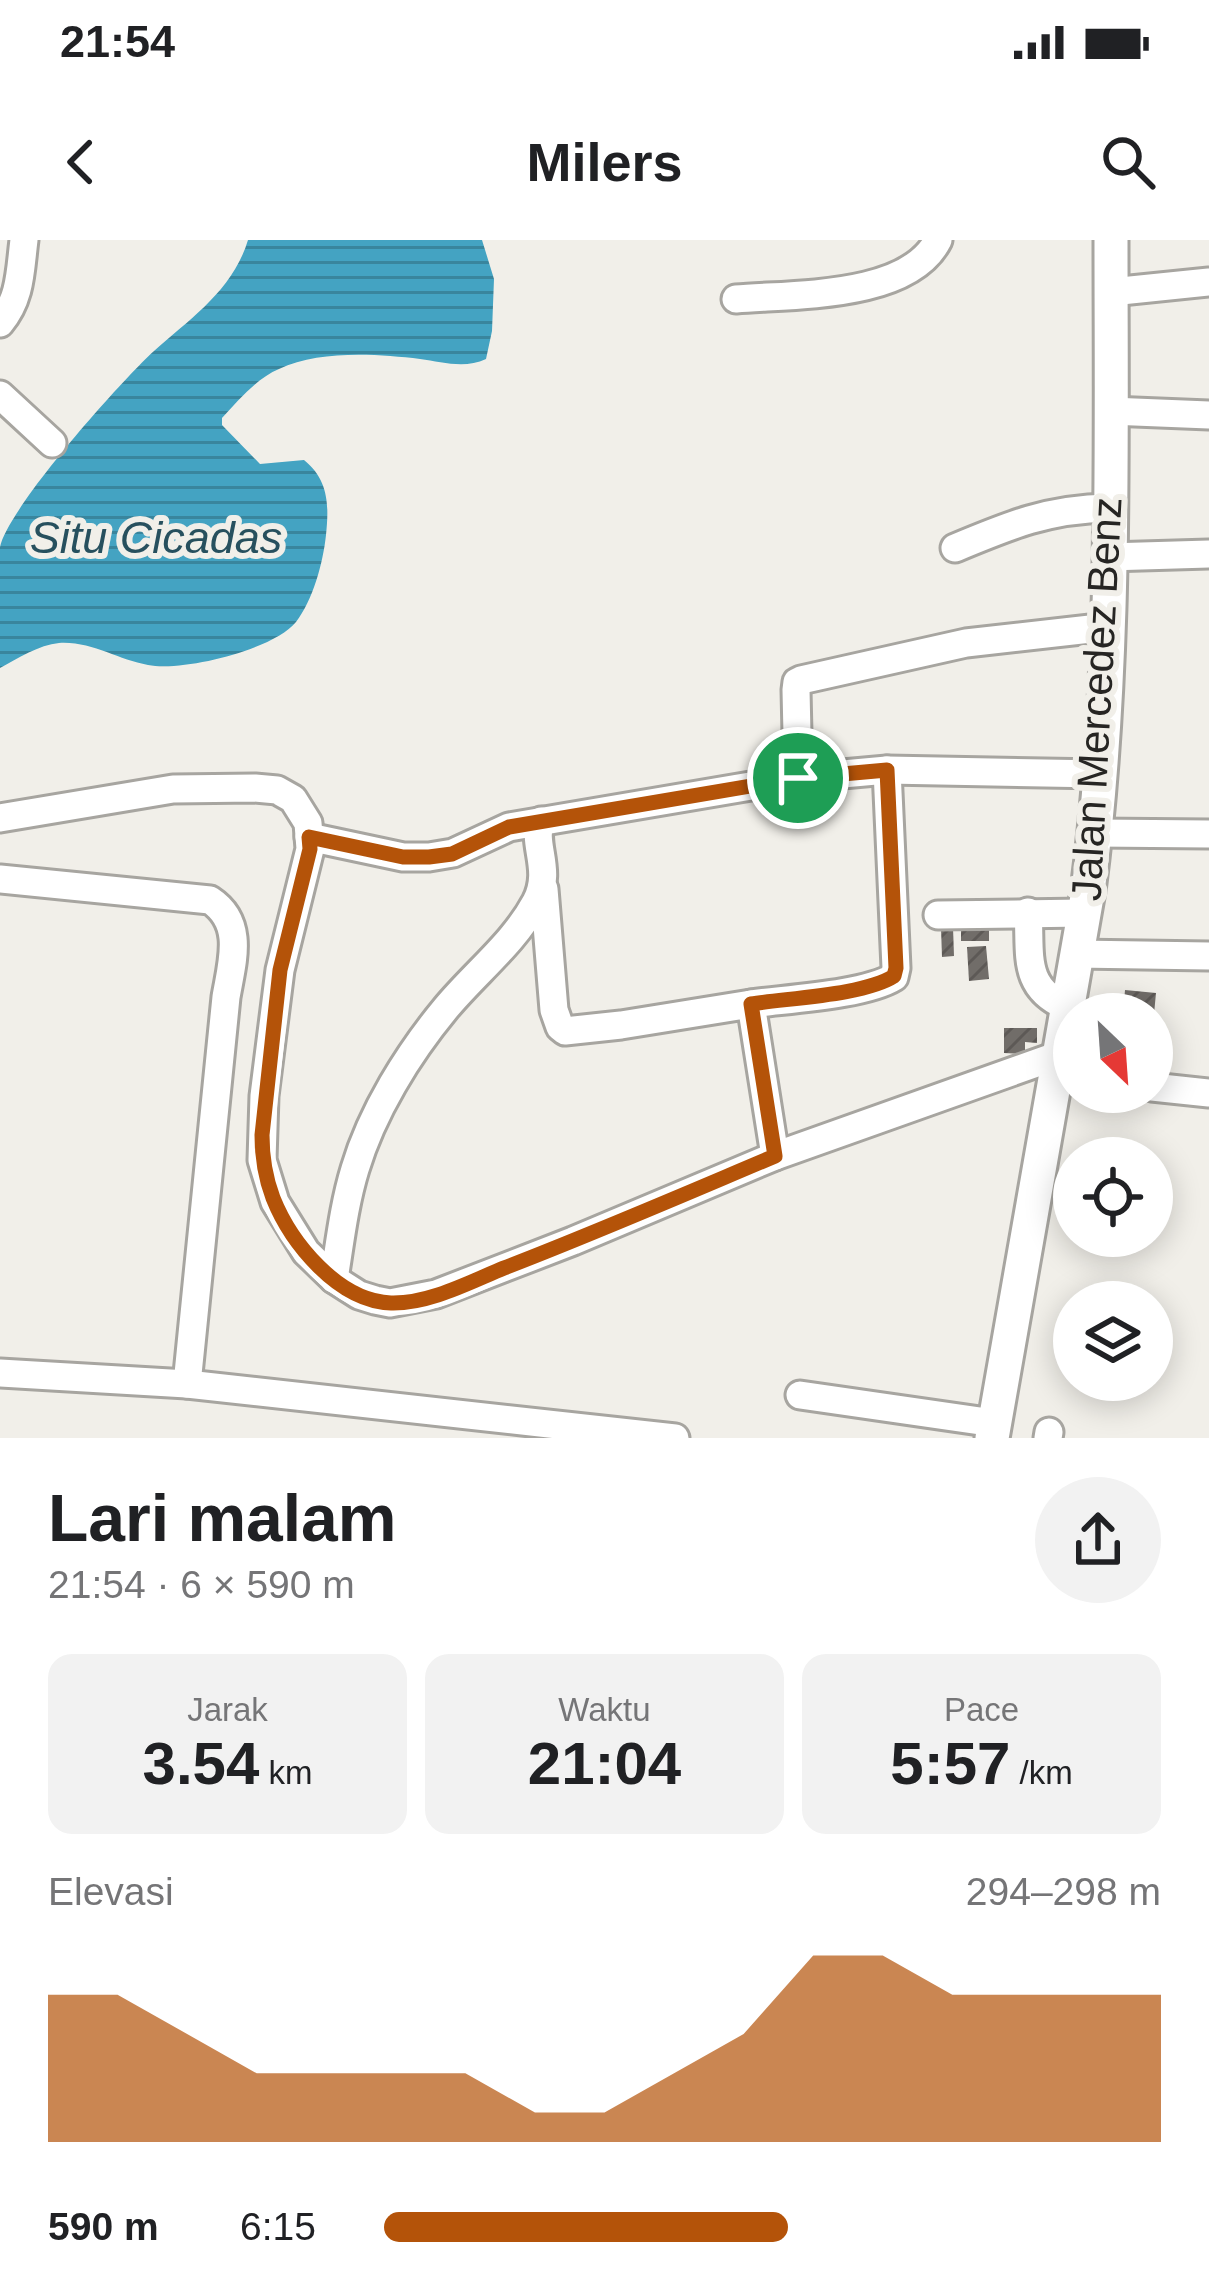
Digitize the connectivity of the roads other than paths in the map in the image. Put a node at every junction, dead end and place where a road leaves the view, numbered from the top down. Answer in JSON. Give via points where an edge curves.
{"nodes":[{"id":1,"x":24,"y":240,"type":"edge"},
{"id":2,"x":938,"y":240,"type":"edge"},
{"id":3,"x":1111,"y":240,"type":"edge"},
{"id":4,"x":1209,"y":282,"type":"edge"},
{"id":5,"x":1111,"y":292,"type":"junction"},
{"id":6,"x":736,"y":299,"type":"dead end"},
{"id":7,"x":0,"y":322,"type":"edge"},
{"id":8,"x":0,"y":394,"type":"edge"},
{"id":9,"x":1110,"y":411,"type":"junction"},
{"id":10,"x":1209,"y":416,"type":"edge"},
{"id":11,"x":52,"y":442,"type":"dead end"},
{"id":12,"x":1109,"y":508,"type":"junction"},
{"id":13,"x":955,"y":548,"type":"dead end"},
{"id":14,"x":1209,"y":554,"type":"edge"},
{"id":15,"x":1108,"y":557,"type":"junction"},
{"id":16,"x":1108,"y":627,"type":"junction"},
{"id":17,"x":887,"y":770,"type":"junction"},
{"id":18,"x":1101,"y":774,"type":"junction"},
{"id":19,"x":798,"y":778,"type":"junction"},
{"id":20,"x":0,"y":818,"type":"edge"},
{"id":21,"x":542,"y":821,"type":"junction"},
{"id":22,"x":1096,"y":833,"type":"junction"},
{"id":23,"x":1209,"y":834,"type":"edge"},
{"id":24,"x":309,"y":837,"type":"junction"},
{"id":25,"x":0,"y":879,"type":"edge"},
{"id":26,"x":543,"y":883,"type":"junction"},
{"id":27,"x":1028,"y":912,"type":"junction"},
{"id":28,"x":1084,"y":913,"type":"junction"},
{"id":29,"x":938,"y":915,"type":"dead end"},
{"id":30,"x":1076,"y":954,"type":"junction"},
{"id":31,"x":1209,"y":956,"type":"edge"},
{"id":32,"x":1071,"y":993,"type":"edge"},
{"id":33,"x":1053,"y":1003,"type":"edge"},
{"id":34,"x":751,"y":1004,"type":"junction"},
{"id":35,"x":1053,"y":1041,"type":"edge"},
{"id":36,"x":1173,"y":1089,"type":"edge"},
{"id":37,"x":1209,"y":1093,"type":"edge"},
{"id":38,"x":1053,"y":1102,"type":"edge"},
{"id":39,"x":775,"y":1156,"type":"junction"},
{"id":40,"x":334,"y":1279,"type":"junction"},
{"id":41,"x":0,"y":1372,"type":"edge"},
{"id":42,"x":188,"y":1384,"type":"junction"},
{"id":43,"x":800,"y":1395,"type":"dead end"},
{"id":44,"x":993,"y":1430,"type":"edge"},
{"id":45,"x":676,"y":1438,"type":"edge"}],
"edges":[{"from":1,"to":7,"type":"street","via":[[18,291]]},
{"from":2,"to":6,"type":"street","via":[[920,263],[875,283]]},
{"from":3,"to":5,"type":"main road","name":"Jalan Mercedez Benz"},
{"from":4,"to":5,"type":"street"},
{"from":5,"to":9,"type":"main road","name":"Jalan Mercedez Benz"},
{"from":8,"to":11,"type":"street"},
{"from":9,"to":10,"type":"street"},
{"from":9,"to":12,"type":"main road","name":"Jalan Mercedez Benz"},
{"from":12,"to":13,"type":"street","via":[[1041,514]]},
{"from":12,"to":15,"type":"main road","name":"Jalan Mercedez Benz"},
{"from":14,"to":15,"type":"street"},
{"from":15,"to":16,"type":"main road","name":"Jalan Mercedez Benz"},
{"from":16,"to":18,"type":"main road","name":"Jalan Mercedez Benz"},
{"from":16,"to":19,"type":"street","via":[[966,644],[801,680]]},
{"from":17,"to":18,"type":"street"},
{"from":17,"to":19,"type":"street"},
{"from":17,"to":34,"type":"street","via":[[894,976]]},
{"from":18,"to":22,"type":"main road","name":"Jalan Mercedez Benz"},
{"from":19,"to":21,"type":"street"},
{"from":20,"to":24,"type":"street","via":[[173,788],[255,788],[293,799]]},
{"from":21,"to":24,"type":"street","via":[[429,857]]},
{"from":21,"to":26,"type":"street"},
{"from":22,"to":23,"type":"street"},
{"from":22,"to":28,"type":"main road","name":"Jalan Mercedez Benz"},
{"from":24,"to":40,"type":"street","via":[[280,970],[262,1160],[292,1232]]},
{"from":25,"to":42,"type":"street","via":[[210,900],[230,919],[234,953]]},
{"from":26,"to":34,"type":"street","via":[[560,1028]]},
{"from":26,"to":40,"type":"street","via":[[513,938],[443,1012],[382,1105],[355,1170]]},
{"from":27,"to":28,"type":"street"},
{"from":27,"to":29,"type":"street"},
{"from":27,"to":33,"type":"street","via":[[1032,975]]},
{"from":28,"to":30,"type":"main road","name":"Jalan Mercedez Benz"},
{"from":30,"to":31,"type":"street"},
{"from":30,"to":32,"type":"main road","name":"Jalan Mercedez Benz"},
{"from":34,"to":39,"type":"street"},
{"from":35,"to":39,"type":"street"},
{"from":36,"to":37,"type":"street"},
{"from":38,"to":44,"type":"main road","name":"Jalan Mercedez Benz"},
{"from":39,"to":40,"type":"street","via":[[436,1294],[390,1303]]},
{"from":41,"to":42,"type":"street"},
{"from":42,"to":45,"type":"street"},
{"from":43,"to":44,"type":"street"}]}
